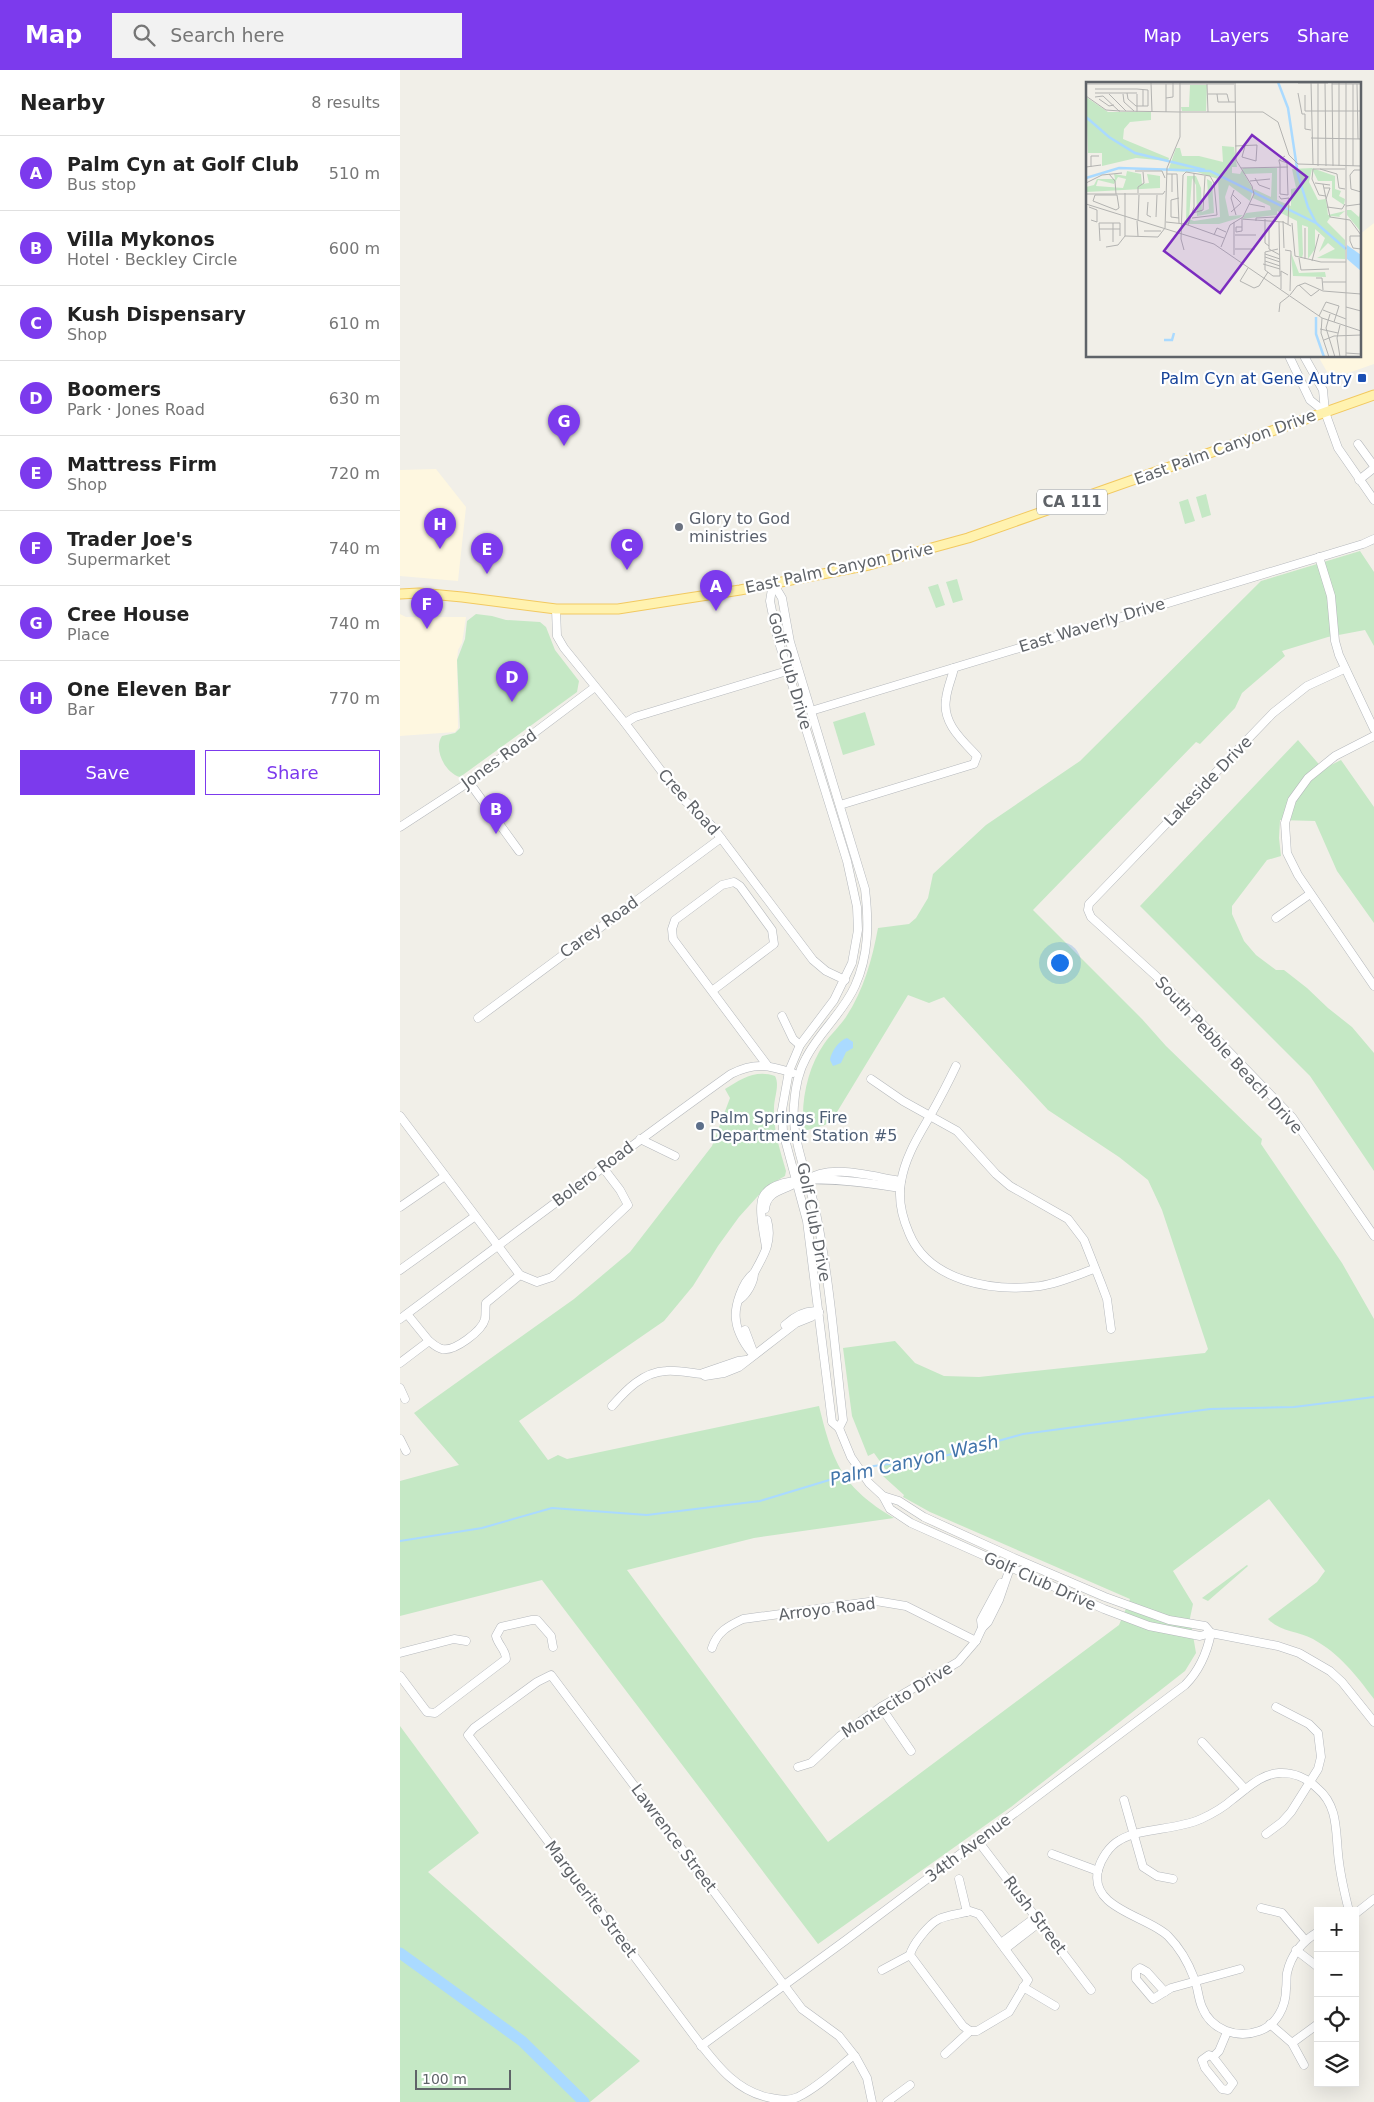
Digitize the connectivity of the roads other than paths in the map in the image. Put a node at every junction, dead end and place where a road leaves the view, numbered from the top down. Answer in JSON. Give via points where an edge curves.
{"nodes":[{"id":1,"x":1290,"y":358,"type":"edge"},
{"id":2,"x":1305,"y":358,"type":"edge"},
{"id":3,"x":1374,"y":395,"type":"edge"},
{"id":4,"x":1325,"y":412,"type":"junction"},
{"id":5,"x":1358,"y":444,"type":"dead end"},
{"id":6,"x":1374,"y":467,"type":"edge"},
{"id":7,"x":1359,"y":480,"type":"junction"},
{"id":8,"x":1374,"y":500,"type":"edge"},
{"id":9,"x":1374,"y":538,"type":"edge"},
{"id":10,"x":1319,"y":557,"type":"junction"},
{"id":11,"x":773,"y":583,"type":"junction"},
{"id":12,"x":400,"y":594,"type":"edge"},
{"id":13,"x":556,"y":610,"type":"junction"},
{"id":14,"x":954,"y":668,"type":"junction"},
{"id":15,"x":1344,"y":669,"type":"junction"},
{"id":16,"x":787,"y":670,"type":"junction"},
{"id":17,"x":595,"y":687,"type":"junction"},
{"id":18,"x":811,"y":711,"type":"junction"},
{"id":19,"x":625,"y":723,"type":"junction"},
{"id":20,"x":1374,"y":729,"type":"edge"},
{"id":21,"x":1374,"y":736,"type":"edge"},
{"id":22,"x":469,"y":782,"type":"junction"},
{"id":23,"x":840,"y":805,"type":"junction"},
{"id":24,"x":400,"y":828,"type":"edge"},
{"id":25,"x":721,"y":838,"type":"junction"},
{"id":26,"x":519,"y":851,"type":"dead end"},
{"id":27,"x":1310,"y":894,"type":"junction"},
{"id":28,"x":1088,"y":910,"type":"joint"},
{"id":29,"x":1276,"y":918,"type":"dead end"},
{"id":30,"x":845,"y":980,"type":"junction"},
{"id":31,"x":1374,"y":986,"type":"edge"},
{"id":32,"x":712,"y":991,"type":"junction"},
{"id":33,"x":782,"y":1016,"type":"dead end"},
{"id":34,"x":478,"y":1018,"type":"dead end"},
{"id":35,"x":800,"y":1045,"type":"junction"},
{"id":36,"x":767,"y":1065,"type":"junction"},
{"id":37,"x":956,"y":1066,"type":"dead end"},
{"id":38,"x":788,"y":1071,"type":"junction"},
{"id":39,"x":800,"y":1074,"type":"junction"},
{"id":40,"x":871,"y":1079,"type":"dead end"},
{"id":41,"x":400,"y":1116,"type":"edge"},
{"id":42,"x":930,"y":1116,"type":"junction"},
{"id":43,"x":640,"y":1139,"type":"junction"},
{"id":44,"x":675,"y":1156,"type":"dead end"},
{"id":45,"x":604,"y":1168,"type":"junction"},
{"id":46,"x":445,"y":1176,"type":"junction"},
{"id":47,"x":807,"y":1180,"type":"junction"},
{"id":48,"x":797,"y":1182,"type":"junction"},
{"id":49,"x":900,"y":1184,"type":"junction"},
{"id":50,"x":401,"y":1205,"type":"edge"},
{"id":51,"x":474,"y":1217,"type":"junction"},
{"id":52,"x":1374,"y":1236,"type":"edge"},
{"id":53,"x":497,"y":1246,"type":"junction"},
{"id":54,"x":1094,"y":1269,"type":"junction"},
{"id":55,"x":400,"y":1270,"type":"edge"},
{"id":56,"x":520,"y":1276,"type":"junction"},
{"id":57,"x":819,"y":1312,"type":"junction"},
{"id":58,"x":403,"y":1316,"type":"edge"},
{"id":59,"x":1111,"y":1329,"type":"dead end"},
{"id":60,"x":429,"y":1341,"type":"junction"},
{"id":61,"x":754,"y":1355,"type":"junction"},
{"id":62,"x":400,"y":1363,"type":"edge"},
{"id":63,"x":400,"y":1388,"type":"edge"},
{"id":64,"x":405,"y":1398,"type":"dead end"},
{"id":65,"x":612,"y":1406,"type":"dead end"},
{"id":66,"x":839,"y":1428,"type":"junction"},
{"id":67,"x":400,"y":1439,"type":"edge"},
{"id":68,"x":406,"y":1451,"type":"dead end"},
{"id":69,"x":883,"y":1496,"type":"junction"},
{"id":70,"x":1014,"y":1558,"type":"junction"},
{"id":71,"x":1010,"y":1568,"type":"junction"},
{"id":72,"x":1211,"y":1633,"type":"junction"},
{"id":73,"x":466,"y":1641,"type":"dead end"},
{"id":74,"x":976,"y":1641,"type":"junction"},
{"id":75,"x":553,"y":1647,"type":"dead end"},
{"id":76,"x":712,"y":1648,"type":"dead end"},
{"id":77,"x":400,"y":1653,"type":"edge"},
{"id":78,"x":400,"y":1676,"type":"edge"},
{"id":79,"x":881,"y":1707,"type":"junction"},
{"id":80,"x":1276,"y":1707,"type":"dead end"},
{"id":81,"x":1374,"y":1722,"type":"edge"},
{"id":82,"x":1202,"y":1742,"type":"dead end"},
{"id":83,"x":911,"y":1751,"type":"dead end"},
{"id":84,"x":481,"y":1752,"type":"joint"},
{"id":85,"x":798,"y":1767,"type":"dead end"},
{"id":86,"x":1310,"y":1782,"type":"junction"},
{"id":87,"x":1245,"y":1789,"type":"junction"},
{"id":88,"x":1124,"y":1800,"type":"dead end"},
{"id":89,"x":1134,"y":1834,"type":"junction"},
{"id":90,"x":1266,"y":1834,"type":"dead end"},
{"id":91,"x":978,"y":1840,"type":"junction"},
{"id":92,"x":1052,"y":1854,"type":"dead end"},
{"id":93,"x":1098,"y":1871,"type":"junction"},
{"id":94,"x":959,"y":1879,"type":"dead end"},
{"id":95,"x":1173,"y":1879,"type":"dead end"},
{"id":96,"x":1374,"y":1899,"type":"edge"},
{"id":97,"x":1348,"y":1907,"type":"edge"},
{"id":98,"x":1261,"y":1908,"type":"dead end"},
{"id":99,"x":1359,"y":1911,"type":"edge"},
{"id":100,"x":967,"y":1912,"type":"junction"},
{"id":101,"x":1038,"y":1920,"type":"junction"},
{"id":102,"x":1314,"y":1934,"type":"edge"},
{"id":103,"x":1305,"y":1940,"type":"junction"},
{"id":104,"x":1003,"y":1946,"type":"junction"},
{"id":105,"x":1296,"y":1950,"type":"junction"},
{"id":106,"x":910,"y":1955,"type":"junction"},
{"id":107,"x":1314,"y":1964,"type":"edge"},
{"id":108,"x":1240,"y":1969,"type":"dead end"},
{"id":109,"x":882,"y":1970,"type":"dead end"},
{"id":110,"x":1196,"y":1980,"type":"junction"},
{"id":111,"x":784,"y":1985,"type":"junction"},
{"id":112,"x":1024,"y":1987,"type":"junction"},
{"id":113,"x":1092,"y":1990,"type":"dead end"},
{"id":114,"x":1165,"y":1992,"type":"dead end"},
{"id":115,"x":1055,"y":2006,"type":"dead end"},
{"id":116,"x":1270,"y":2024,"type":"junction"},
{"id":117,"x":1314,"y":2027,"type":"edge"},
{"id":118,"x":970,"y":2031,"type":"junction"},
{"id":119,"x":1227,"y":2032,"type":"junction"},
{"id":120,"x":1292,"y":2043,"type":"junction"},
{"id":121,"x":702,"y":2046,"type":"junction"},
{"id":122,"x":944,"y":2054,"type":"dead end"},
{"id":123,"x":854,"y":2055,"type":"junction"},
{"id":124,"x":1213,"y":2057,"type":"junction"},
{"id":125,"x":1304,"y":2065,"type":"dead end"},
{"id":126,"x":910,"y":2084,"type":"dead end"},
{"id":127,"x":872,"y":2102,"type":"edge"},
{"id":128,"x":887,"y":2102,"type":"edge"}],
"edges":[{"from":1,"to":4,"type":"street","via":[[1310,400]]},
{"from":2,"to":4,"type":"street","via":[[1323,390]]},
{"from":3,"to":4,"type":"main road","name":"East Palm Canyon Drive","number":"CA 111"},
{"from":4,"to":7,"type":"street","via":[[1338,448]]},
{"from":4,"to":11,"type":"main road","name":"East Palm Canyon Drive","number":"CA 111","via":[[968,538],[869,565]]},
{"from":5,"to":6,"type":"street"},
{"from":6,"to":7,"type":"street"},
{"from":7,"to":8,"type":"street"},
{"from":9,"to":10,"type":"street","name":"East Waverly Drive"},
{"from":10,"to":14,"type":"street","name":"East Waverly Drive"},
{"from":10,"to":15,"type":"street","via":[[1331,596],[1335,641]]},
{"from":11,"to":13,"type":"main road","name":"East Palm Canyon Drive","number":"CA 111","via":[[618,609]]},
{"from":11,"to":16,"type":"street","name":"Golf Club Drive","via":[[770,601]]},
{"from":11,"to":18,"type":"street","name":"Golf Club Drive","via":[[782,598],[790,642]]},
{"from":12,"to":13,"type":"main road","name":"East Palm Canyon Drive","via":[[474,598]]},
{"from":13,"to":17,"type":"street","name":"Cree Road","via":[[556,636]]},
{"from":14,"to":18,"type":"street","name":"East Waverly Drive"},
{"from":14,"to":23,"type":"street","via":[[945,701],[946,710],[955,732],[977,756],[974,764]]},
{"from":15,"to":20,"type":"street"},
{"from":15,"to":28,"type":"street","name":"Lakeside Drive","via":[[1307,686],[1273,713],[1090,904]]},
{"from":16,"to":19,"type":"street","via":[[635,717]]},
{"from":16,"to":30,"type":"street","name":"Golf Club Drive","via":[[856,894],[856,948]]},
{"from":17,"to":19,"type":"street","name":"Cree Road"},
{"from":17,"to":22,"type":"street","name":"Jones Road"},
{"from":18,"to":23,"type":"street","name":"Golf Club Drive"},
{"from":19,"to":25,"type":"street","name":"Cree Road","via":[[681,797]]},
{"from":21,"to":27,"type":"street","via":[[1319,767],[1300,788],[1287,813],[1287,853]]},
{"from":22,"to":24,"type":"street","name":"Jones Road"},
{"from":22,"to":26,"type":"street"},
{"from":23,"to":39,"type":"street","name":"Golf Club Drive","via":[[866,889],[868,937],[855,986],[806,1058]]},
{"from":25,"to":30,"type":"street","name":"Cree Road","via":[[813,960]]},
{"from":25,"to":34,"type":"street","name":"Carey Road"},
{"from":27,"to":29,"type":"street"},
{"from":27,"to":31,"type":"street"},
{"from":28,"to":52,"type":"street","name":"South Pebble Beach Drive","via":[[1091,917],[1156,976],[1292,1117]]},
{"from":30,"to":35,"type":"street","name":"Golf Club Drive"},
{"from":32,"to":32,"type":"street","via":[[774,944],[772,930],[734,882],[722,885],[675,920],[672,929],[673,939]]},
{"from":32,"to":36,"type":"street"},
{"from":33,"to":35,"type":"street","via":[[793,1039]]},
{"from":35,"to":38,"type":"street","name":"Golf Club Drive"},
{"from":36,"to":38,"type":"street","name":"Bolero Road"},
{"from":36,"to":43,"type":"street","name":"Bolero Road","via":[[742,1068],[731,1074]]},
{"from":37,"to":42,"type":"street"},
{"from":38,"to":39,"type":"street","name":"Bolero Road"},
{"from":38,"to":48,"type":"street","name":"Golf Club Drive","via":[[782,1110],[783,1132]]},
{"from":39,"to":47,"type":"street","name":"Golf Club Drive","via":[[794,1124]]},
{"from":40,"to":42,"type":"street"},
{"from":41,"to":46,"type":"street"},
{"from":42,"to":49,"type":"street","via":[[912,1146]]},
{"from":42,"to":54,"type":"street","via":[[957,1131],[1010,1186],[1068,1220],[1084,1240]]},
{"from":43,"to":44,"type":"street"},
{"from":43,"to":45,"type":"street","name":"Bolero Road"},
{"from":45,"to":53,"type":"street","name":"Bolero Road"},
{"from":45,"to":56,"type":"street","via":[[628,1205],[552,1277],[537,1282]]},
{"from":46,"to":50,"type":"street"},
{"from":46,"to":51,"type":"street"},
{"from":47,"to":48,"type":"street"},
{"from":47,"to":49,"type":"street","via":[[816,1174],[841,1171]]},
{"from":47,"to":66,"type":"street","name":"Golf Club Drive","via":[[816,1212],[830,1314],[843,1420]]},
{"from":48,"to":57,"type":"street","name":"Golf Club Drive","via":[[807,1221]]},
{"from":48,"to":61,"type":"street","via":[[788,1181],[774,1186],[762,1197],[760,1215],[766,1247],[754,1274],[740,1293],[736,1308],[736,1320],[747,1348]]},
{"from":49,"to":54,"type":"street","via":[[902,1213],[912,1239],[921,1253],[940,1270],[958,1278],[979,1284],[1018,1287],[1050,1284]]},
{"from":51,"to":53,"type":"street"},
{"from":51,"to":55,"type":"street"},
{"from":53,"to":56,"type":"street"},
{"from":53,"to":58,"type":"street","name":"Bolero Road"},
{"from":54,"to":59,"type":"street","via":[[1107,1299]]},
{"from":56,"to":60,"type":"street","via":[[486,1303],[485,1321],[473,1335],[452,1349],[443,1350]]},
{"from":57,"to":61,"type":"street","via":[[811,1311],[793,1318]]},
{"from":57,"to":66,"type":"street","name":"Golf Club Drive","via":[[832,1422]]},
{"from":58,"to":60,"type":"street"},
{"from":60,"to":62,"type":"street"},
{"from":61,"to":65,"type":"street","via":[[740,1367],[724,1373],[705,1376],[665,1371],[651,1374],[629,1387]]},
{"from":63,"to":64,"type":"street"},
{"from":66,"to":69,"type":"street","name":"Golf Club Drive","via":[[851,1457],[869,1483]]},
{"from":67,"to":68,"type":"street"},
{"from":69,"to":70,"type":"street","name":"Golf Club Drive"},
{"from":69,"to":71,"type":"street","name":"Golf Club Drive","via":[[890,1510],[911,1523]]},
{"from":70,"to":71,"type":"street","name":"Montecito Drive"},
{"from":70,"to":72,"type":"street","name":"Golf Club Drive","via":[[1151,1615],[1205,1626]]},
{"from":71,"to":72,"type":"street","name":"Golf Club Drive","via":[[1149,1626],[1200,1636]]},
{"from":71,"to":74,"type":"street","name":"Montecito Drive","via":[[999,1600]]},
{"from":72,"to":81,"type":"street","name":"Golf Club Drive","via":[[1299,1653],[1342,1682]]},
{"from":72,"to":91,"type":"street","name":"34th Avenue","via":[[1199,1668],[1185,1685]]},
{"from":73,"to":77,"type":"street","via":[[454,1639]]},
{"from":74,"to":76,"type":"street","name":"Arroyo Road","via":[[906,1606],[876,1601],[743,1619],[718,1634]]},
{"from":74,"to":79,"type":"street","name":"Montecito Drive","via":[[946,1671]]},
{"from":75,"to":78,"type":"street","via":[[550,1636],[537,1620],[501,1628],[496,1636],[506,1652],[506,1659],[436,1713],[427,1712]]},
{"from":79,"to":83,"type":"street"},
{"from":79,"to":85,"type":"street","name":"Montecito Drive","via":[[840,1736],[811,1763]]},
{"from":80,"to":86,"type":"street","via":[[1300,1718],[1318,1733],[1322,1757]]},
{"from":82,"to":87,"type":"street"},
{"from":84,"to":111,"type":"street","name":"Lawrence Street","via":[[468,1735],[550,1675]]},
{"from":84,"to":121,"type":"street","name":"Marguerite Street"},
{"from":86,"to":87,"type":"street","via":[[1292,1774],[1279,1773],[1261,1778]]},
{"from":86,"to":90,"type":"street","via":[[1282,1822]]},
{"from":86,"to":97,"type":"street","via":[[1332,1807]]},
{"from":87,"to":89,"type":"street","via":[[1200,1820]]},
{"from":88,"to":89,"type":"street"},
{"from":89,"to":93,"type":"street","via":[[1108,1850]]},
{"from":89,"to":95,"type":"street","via":[[1143,1867],[1157,1876]]},
{"from":91,"to":101,"type":"street","name":"Rush Street"},
{"from":91,"to":111,"type":"street","name":"34th Avenue"},
{"from":92,"to":93,"type":"street"},
{"from":93,"to":110,"type":"street","via":[[1098,1882],[1108,1902],[1166,1934],[1188,1963]]},
{"from":94,"to":100,"type":"street"},
{"from":96,"to":99,"type":"street"},
{"from":98,"to":103,"type":"street","via":[[1282,1914]]},
{"from":100,"to":104,"type":"street","via":[[979,1914]]},
{"from":100,"to":106,"type":"street","via":[[935,1922],[912,1947]]},
{"from":101,"to":104,"type":"street"},
{"from":101,"to":113,"type":"street","name":"Rush Street"},
{"from":102,"to":103,"type":"street"},
{"from":103,"to":105,"type":"street"},
{"from":104,"to":112,"type":"street","via":[[1026,1975],[1028,1980]]},
{"from":105,"to":107,"type":"street"},
{"from":105,"to":116,"type":"street","via":[[1286,1976],[1284,2004],[1280,2015]]},
{"from":106,"to":109,"type":"street"},
{"from":106,"to":118,"type":"street"},
{"from":108,"to":110,"type":"street"},
{"from":110,"to":114,"type":"street"},
{"from":110,"to":119,"type":"street","via":[[1202,2008]]},
{"from":111,"to":121,"type":"street","name":"34th Avenue"},
{"from":111,"to":123,"type":"street","name":"Lawrence Street","via":[[802,2009],[839,2036]]},
{"from":112,"to":115,"type":"street"},
{"from":112,"to":118,"type":"street","via":[[1009,2012],[977,2031]]},
{"from":116,"to":119,"type":"street","via":[[1250,2034]]},
{"from":116,"to":120,"type":"street"},
{"from":117,"to":120,"type":"street"},
{"from":118,"to":122,"type":"street"},
{"from":119,"to":124,"type":"street"},
{"from":120,"to":125,"type":"street"},
{"from":121,"to":123,"type":"street","name":"Marguerite Street","via":[[735,2083],[763,2096],[783,2100],[798,2097]]},
{"from":123,"to":127,"type":"street","name":"Lawrence Street","via":[[867,2078]]},
{"from":124,"to":124,"type":"street","via":[[1209,2055],[1202,2060],[1203,2064],[1222,2089],[1228,2090],[1234,2083]]},
{"from":126,"to":128,"type":"street"}]}
